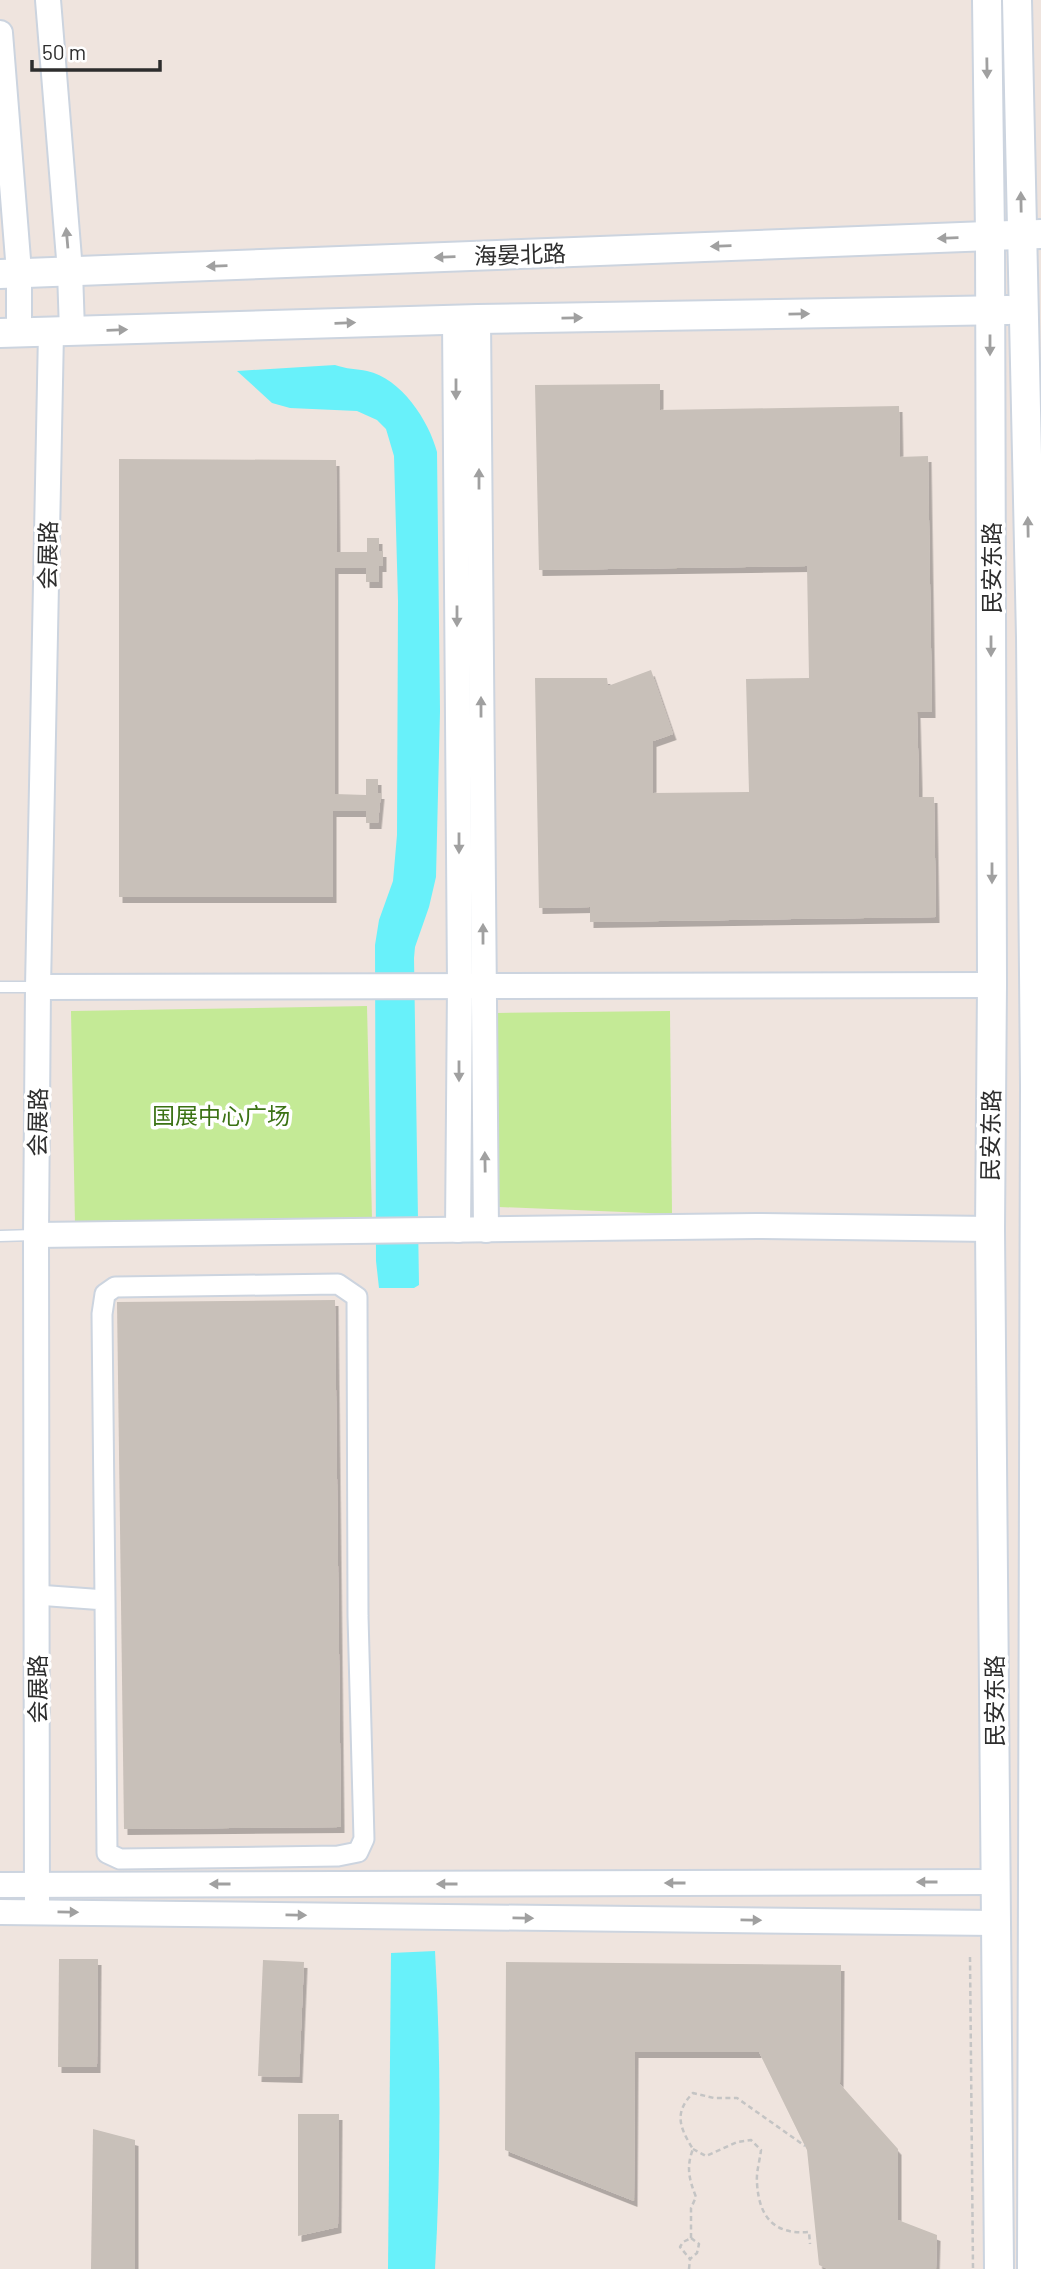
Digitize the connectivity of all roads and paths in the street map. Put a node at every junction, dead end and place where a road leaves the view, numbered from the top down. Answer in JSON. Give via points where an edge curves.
{"nodes":[{"id":1,"x":48,"y":0,"type":"edge"},
{"id":2,"x":987,"y":0,"type":"edge"},
{"id":3,"x":1017,"y":0,"type":"edge"},
{"id":4,"x":0,"y":33,"type":"edge"},
{"id":5,"x":1031,"y":235,"type":"edge"},
{"id":6,"x":990,"y":236,"type":"junction"},
{"id":7,"x":70,"y":271,"type":"junction"},
{"id":8,"x":9,"y":273,"type":"edge"},
{"id":9,"x":1032,"y":309,"type":"edge"},
{"id":10,"x":990,"y":311,"type":"junction"},
{"id":11,"x":467,"y":320,"type":"junction"},
{"id":12,"x":10,"y":332,"type":"edge"},
{"id":13,"x":62,"y":332,"type":"junction"},
{"id":14,"x":1036,"y":637,"type":"edge"},
{"id":15,"x":472,"y":985,"type":"junction"},
{"id":16,"x":992,"y":985,"type":"junction"},
{"id":17,"x":38,"y":986,"type":"junction"},
{"id":18,"x":0,"y":987,"type":"edge"},
{"id":19,"x":1038,"y":1008,"type":"edge"},
{"id":20,"x":989,"y":1229,"type":"junction"},
{"id":21,"x":458,"y":1230,"type":"junction"},
{"id":22,"x":486,"y":1230,"type":"junction"},
{"id":23,"x":36,"y":1235,"type":"junction"},
{"id":24,"x":0,"y":1236,"type":"edge"},
{"id":25,"x":1038,"y":1248,"type":"edge"},
{"id":26,"x":37,"y":1595,"type":"junction"},
{"id":27,"x":1037,"y":1596,"type":"edge"},
{"id":28,"x":105,"y":1600,"type":"junction"},
{"id":29,"x":995,"y":1882,"type":"junction"},
{"id":30,"x":1037,"y":1884,"type":"edge"},
{"id":31,"x":0,"y":1885,"type":"edge"},
{"id":32,"x":37,"y":1885,"type":"junction"},
{"id":33,"x":0,"y":1912,"type":"edge"},
{"id":34,"x":37,"y":1912,"type":"junction"},
{"id":35,"x":1037,"y":1921,"type":"edge"},
{"id":36,"x":995,"y":1923,"type":"junction"},
{"id":37,"x":970,"y":1957,"type":"dead end"},
{"id":38,"x":805,"y":2146,"type":"dead end"},
{"id":39,"x":693,"y":2149,"type":"junction"},
{"id":40,"x":691,"y":2238,"type":"junction"},
{"id":41,"x":810,"y":2244,"type":"dead end"},
{"id":42,"x":690,"y":2259,"type":"junction"},
{"id":43,"x":689,"y":2269,"type":"edge"},
{"id":44,"x":973,"y":2269,"type":"edge"},
{"id":45,"x":999,"y":2269,"type":"edge"},
{"id":46,"x":1032,"y":2269,"type":"edge"}],
"edges":[{"from":7,"to":1,"type":"street","name":"会展路","one_way":true},
{"from":2,"to":6,"type":"main road","name":"民安东路","one_way":true},
{"from":5,"to":3,"type":"main road","name":"民安东路","one_way":true},
{"from":4,"to":8,"type":"street"},
{"from":5,"to":6,"type":"main road","name":"海晏北路"},
{"from":5,"to":9,"type":"main road","name":"民安东路"},
{"from":6,"to":7,"type":"main road","name":"海晏北路","one_way":true},
{"from":6,"to":10,"type":"main road","name":"民安东路"},
{"from":7,"to":8,"type":"main road","name":"海晏北路"},
{"from":7,"to":13,"type":"street","name":"会展路"},
{"from":8,"to":12,"type":"street"},
{"from":9,"to":10,"type":"main road"},
{"from":14,"to":9,"type":"main road","name":"民安东路","one_way":true},
{"from":11,"to":10,"type":"main road","one_way":true},
{"from":10,"to":16,"type":"main road","name":"民安东路","one_way":true},
{"from":13,"to":11,"type":"main road","one_way":true},
{"from":11,"to":15,"type":"street"},
{"from":12,"to":13,"type":"main road"},
{"from":13,"to":17,"type":"street","name":"会展路"},
{"from":14,"to":19,"type":"main road","name":"民安东路"},
{"from":15,"to":16,"type":"street"},
{"from":15,"to":17,"type":"street"},
{"from":15,"to":21,"type":"street","one_way":true},
{"from":22,"to":15,"type":"street","one_way":true},
{"from":16,"to":20,"type":"main road","name":"民安东路"},
{"from":17,"to":18,"type":"lane"},
{"from":17,"to":23,"type":"street","name":"会展路"},
{"from":19,"to":25,"type":"main road","name":"民安东路"},
{"from":20,"to":22,"type":"street"},
{"from":20,"to":29,"type":"main road","name":"民安东路"},
{"from":21,"to":22,"type":"street"},
{"from":21,"to":23,"type":"street"},
{"from":23,"to":24,"type":"lane"},
{"from":23,"to":26,"type":"street","name":"会展路"},
{"from":25,"to":27,"type":"main road","name":"民安东路"},
{"from":26,"to":28,"type":"street"},
{"from":26,"to":32,"type":"street","name":"会展路"},
{"from":27,"to":30,"type":"main road","name":"民安东路"},
{"from":28,"to":28,"type":"street","via":[[105,1294],[115,1287],[338,1284],[357,1297],[364,1839],[358,1852],[120,1858],[107,1853]]},
{"from":29,"to":30,"type":"main road"},
{"from":29,"to":32,"type":"street","one_way":true},
{"from":29,"to":36,"type":"main road","name":"民安东路"},
{"from":30,"to":35,"type":"main road","name":"民安东路"},
{"from":31,"to":32,"type":"street"},
{"from":32,"to":34,"type":"street","name":"会展路"},
{"from":33,"to":34,"type":"street"},
{"from":34,"to":36,"type":"street","one_way":true},
{"from":35,"to":36,"type":"main road"},
{"from":35,"to":46,"type":"main road","name":"民安东路"},
{"from":36,"to":45,"type":"main road","name":"民安东路"},
{"from":37,"to":44,"type":"path"},
{"from":38,"to":39,"type":"path","via":[[737,2098],[693,2093],[683,2104],[681,2117],[683,2134]]},
{"from":39,"to":40,"type":"path","via":[[688,2162],[696,2196],[691,2208]]},
{"from":39,"to":41,"type":"path","via":[[706,2156],[751,2140],[761,2150],[756,2181],[762,2209],[774,2226],[794,2233],[809,2232]]},
{"from":40,"to":42,"type":"path","via":[[699,2244]]},
{"from":40,"to":42,"type":"path","via":[[680,2247]]},
{"from":42,"to":43,"type":"path"}]}
